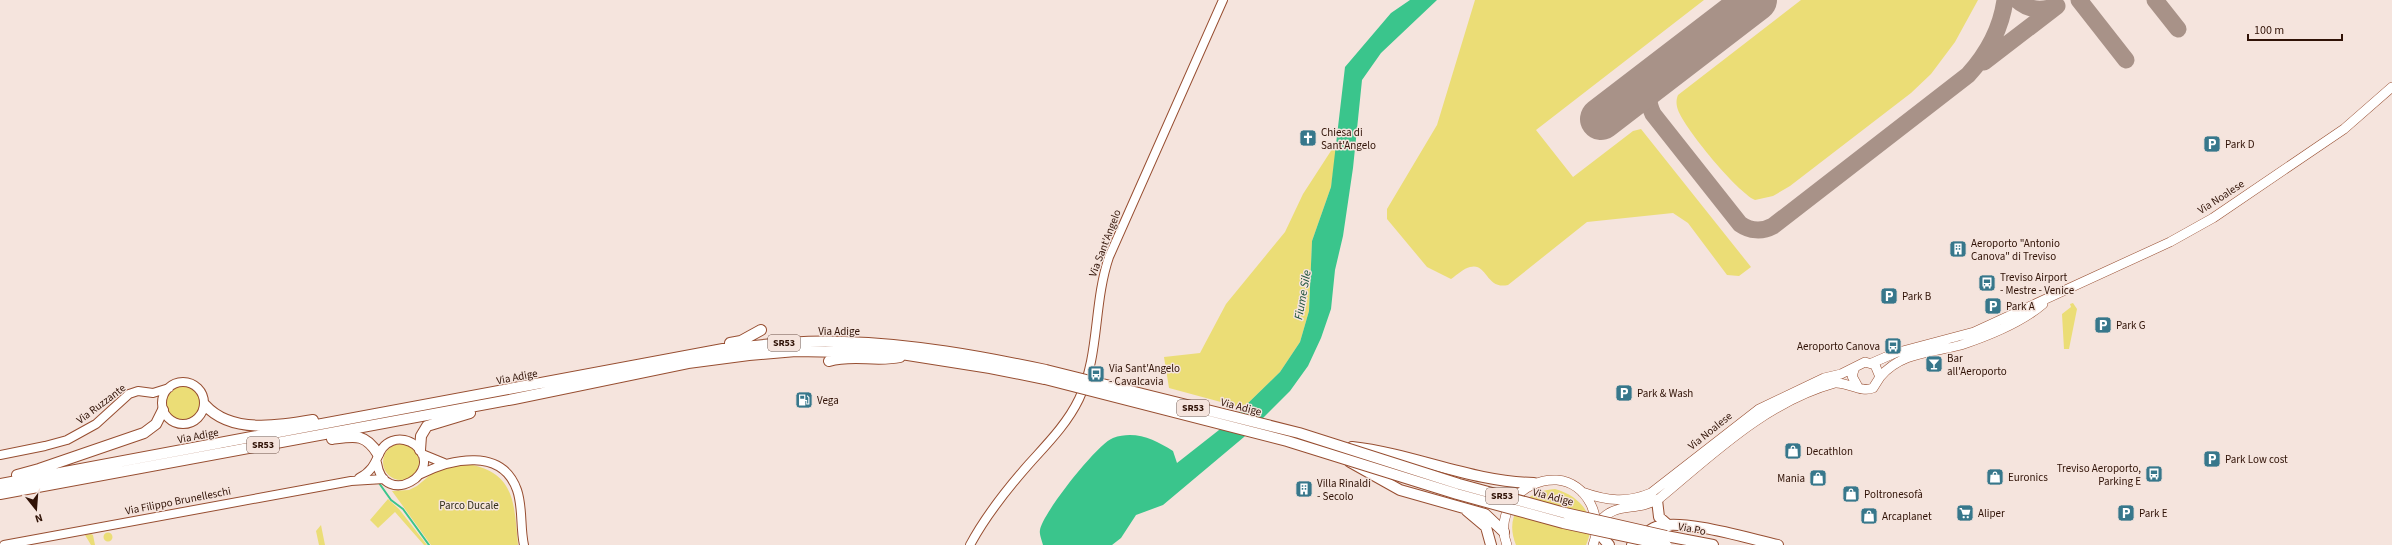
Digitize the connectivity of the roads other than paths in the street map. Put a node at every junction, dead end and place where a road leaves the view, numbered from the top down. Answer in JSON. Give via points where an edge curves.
{"nodes":[{"id":1,"x":1223,"y":0,"type":"edge"},
{"id":2,"x":2392,"y":86,"type":"edge"},
{"id":3,"x":2047,"y":300,"type":"junction"},
{"id":4,"x":761,"y":330,"type":"dead end"},
{"id":5,"x":909,"y":355,"type":"junction"},
{"id":6,"x":680,"y":356,"type":"junction"},
{"id":7,"x":829,"y":361,"type":"dead end"},
{"id":8,"x":1872,"y":363,"type":"junction"},
{"id":9,"x":1855,"y":368,"type":"junction"},
{"id":10,"x":1046,"y":375,"type":"junction"},
{"id":11,"x":1880,"y":377,"type":"junction"},
{"id":12,"x":1858,"y":387,"type":"junction"},
{"id":13,"x":169,"y":388,"type":"junction"},
{"id":14,"x":147,"y":393,"type":"junction"},
{"id":15,"x":514,"y":399,"type":"junction"},
{"id":16,"x":454,"y":401,"type":"junction"},
{"id":17,"x":204,"y":405,"type":"junction"},
{"id":18,"x":163,"y":409,"type":"junction"},
{"id":19,"x":230,"y":450,"type":"junction"},
{"id":20,"x":1340,"y":451,"type":"junction"},
{"id":21,"x":421,"y":452,"type":"junction"},
{"id":22,"x":0,"y":455,"type":"edge"},
{"id":23,"x":378,"y":458,"type":"junction"},
{"id":24,"x":445,"y":463,"type":"junction"},
{"id":25,"x":420,"y":474,"type":"junction"},
{"id":26,"x":0,"y":478,"type":"edge"},
{"id":27,"x":384,"y":479,"type":"junction"},
{"id":28,"x":357,"y":480,"type":"junction"},
{"id":29,"x":1534,"y":483,"type":"junction"},
{"id":30,"x":0,"y":484,"type":"edge"},
{"id":31,"x":1582,"y":492,"type":"junction"},
{"id":32,"x":0,"y":494,"type":"edge"},
{"id":33,"x":1657,"y":500,"type":"junction"},
{"id":34,"x":1464,"y":509,"type":"junction"},
{"id":35,"x":1669,"y":526,"type":"junction"},
{"id":36,"x":1597,"y":528,"type":"junction"},
{"id":37,"x":1505,"y":540,"type":"edge"},
{"id":38,"x":1666,"y":542,"type":"edge"},
{"id":39,"x":4,"y":545,"type":"edge"},
{"id":40,"x":524,"y":545,"type":"edge"},
{"id":41,"x":970,"y":545,"type":"edge"},
{"id":42,"x":1490,"y":545,"type":"edge"},
{"id":43,"x":1594,"y":545,"type":"edge"},
{"id":44,"x":1609,"y":545,"type":"edge"},
{"id":45,"x":1632,"y":545,"type":"edge"},
{"id":46,"x":1713,"y":545,"type":"edge"},
{"id":47,"x":1778,"y":545,"type":"edge"}],
"edges":[{"from":1,"to":41,"type":"street","name":"Via Sant'Angelo","via":[[1109,258],[1098,298],[1090,368],[1080,398],[1066,421],[996,504]]},
{"from":2,"to":3,"type":"main road","name":"Via Noalese","via":[[2344,129],[2212,218],[2170,242]]},
{"from":3,"to":8,"type":"main road","name":"Via Noalese","via":[[1968,335],[1895,353]]},
{"from":3,"to":11,"type":"main road","name":"Via Noalese","via":[[2032,313],[1977,339],[1897,361]]},
{"from":4,"to":6,"type":"highway","via":[[741,341],[706,347]]},
{"from":5,"to":7,"type":"highway","via":[[886,360],[842,357]]},
{"from":5,"to":10,"type":"highway","name":"Via Adige","number":"SR53"},
{"from":5,"to":15,"type":"highway","name":"Via Adige","number":"SR53","via":[[856,351],[796,351],[749,355],[676,366]]},
{"from":6,"to":10,"type":"highway","name":"Via Adige","number":"SR53","via":[[778,344],[843,342],[940,350]]},
{"from":6,"to":16,"type":"highway","name":"Via Adige","number":"SR53"},
{"from":8,"to":9,"type":"main road","via":[[1861,363]]},
{"from":8,"to":11,"type":"main road","via":[[1878,369]]},
{"from":9,"to":12,"type":"main road","via":[[1852,376]]},
{"from":9,"to":31,"type":"main road","name":"Via Noalese","via":[[1824,378],[1759,409],[1651,493],[1619,501]]},
{"from":10,"to":20,"type":"highway","name":"Via Adige","number":"SR53","bridge":true},
{"from":11,"to":12,"type":"main road","via":[[1873,388],[1866,390]]},
{"from":12,"to":33,"type":"main road","name":"Via Noalese","via":[[1844,383],[1832,384],[1764,415]]},
{"from":13,"to":14,"type":"street","name":"Via Ruzzante"},
{"from":13,"to":17,"type":"street","via":[[182,382],[195,386],[203,396]]},
{"from":13,"to":18,"type":"street","via":[[162,400]]},
{"from":14,"to":18,"type":"street"},
{"from":14,"to":22,"type":"street","name":"Via Ruzzante","via":[[129,394],[96,424],[67,440]]},
{"from":15,"to":19,"type":"highway","name":"Via Adige","number":"SR53"},
{"from":15,"to":21,"type":"highway","via":[[432,423],[424,430]]},
{"from":16,"to":17,"type":"highway","via":[[423,401],[266,426],[224,420],[216,417]]},
{"from":16,"to":30,"type":"highway","name":"Via Adige","number":"SR53"},
{"from":17,"to":18,"type":"street","via":[[198,418],[186,424],[172,421]]},
{"from":18,"to":26,"type":"highway","via":[[156,424],[138,435],[38,470]]},
{"from":19,"to":23,"type":"highway","via":[[258,452],[357,436],[369,442]]},
{"from":19,"to":32,"type":"highway","name":"Via Adige","number":"SR53"},
{"from":20,"to":29,"type":"highway","bridge":true,"via":[[1382,450],[1496,480]]},
{"from":20,"to":34,"type":"highway","bridge":true,"via":[[1364,472],[1400,490]]},
{"from":20,"to":38,"type":"highway","name":"Via Adige","number":"SR53","bridge":true,"via":[[1457,494],[1563,523]]},
{"from":21,"to":23,"type":"street","via":[[408,441],[401,439],[388,443]]},
{"from":21,"to":24,"type":"street"},
{"from":21,"to":25,"type":"street","via":[[423,461]]},
{"from":23,"to":27,"type":"street"},
{"from":23,"to":28,"type":"street","name":"Via Filippo Brunelleschi","via":[[372,470]]},
{"from":24,"to":25,"type":"street"},
{"from":24,"to":40,"type":"street","via":[[481,460],[499,467],[506,473],[514,483],[519,496]]},
{"from":25,"to":27,"type":"street","via":[[403,486]]},
{"from":27,"to":28,"type":"street","name":"Via Filippo Brunelleschi"},
{"from":28,"to":39,"type":"street","name":"Via Filippo Brunelleschi"},
{"from":29,"to":31,"type":"main road","name":"Via Noalese","via":[[1557,480]]},
{"from":29,"to":37,"type":"main road","name":"Via Noalese","via":[[1523,489],[1511,503],[1504,520]]},
{"from":31,"to":36,"type":"main road","name":"Via Noalese","via":[[1593,507]]},
{"from":33,"to":35,"type":"highway","via":[[1659,517]]},
{"from":33,"to":36,"type":"main road","name":"Via Noalese","via":[[1644,505],[1612,510]]},
{"from":34,"to":37,"type":"highway","via":[[1485,514]]},
{"from":34,"to":42,"type":"highway","via":[[1486,527]]},
{"from":35,"to":45,"type":"highway","via":[[1656,527]]},
{"from":35,"to":47,"type":"highway","via":[[1711,529]]},
{"from":36,"to":43,"type":"main road","name":"Via Noalese"},
{"from":36,"to":44,"type":"highway"},
{"from":38,"to":46,"type":"highway","name":"Via Po","number":"SR53"}]}
